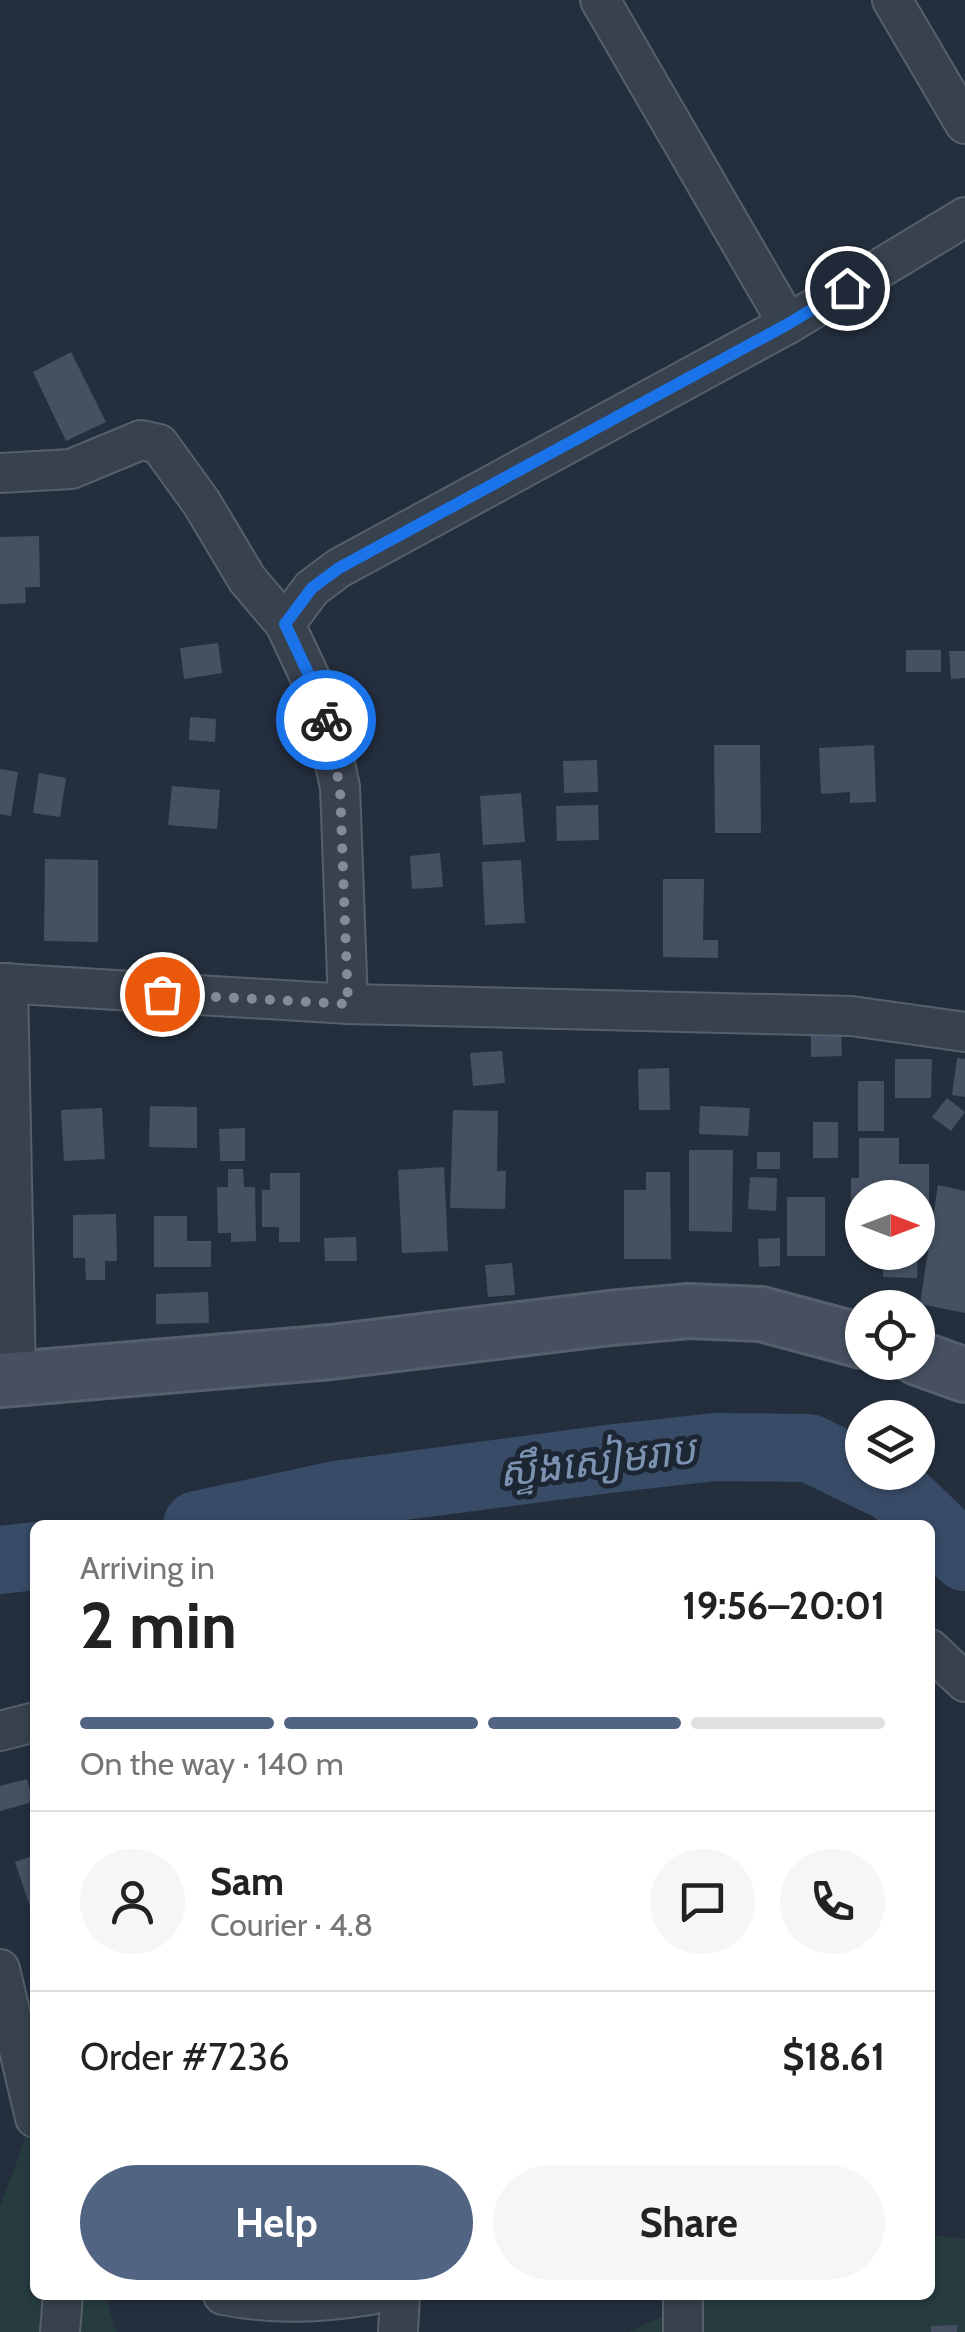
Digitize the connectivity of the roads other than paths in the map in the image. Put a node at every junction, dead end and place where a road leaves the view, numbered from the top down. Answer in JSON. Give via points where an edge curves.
{"nodes":[{"id":1,"x":600,"y":0,"type":"edge"},
{"id":2,"x":892,"y":0,"type":"edge"},
{"id":3,"x":965,"y":124,"type":"edge"},
{"id":4,"x":965,"y":217,"type":"edge"},
{"id":5,"x":788,"y":324,"type":"junction"},
{"id":6,"x":0,"y":472,"type":"edge"},
{"id":7,"x":285,"y":624,"type":"junction"},
{"id":8,"x":4,"y":983,"type":"edge"},
{"id":9,"x":348,"y":1004,"type":"junction"},
{"id":10,"x":965,"y":1032,"type":"edge"},
{"id":11,"x":845,"y":1336,"type":"edge"},
{"id":12,"x":935,"y":1363,"type":"edge"},
{"id":13,"x":965,"y":1373,"type":"edge"},
{"id":14,"x":8,"y":1380,"type":"edge"},
{"id":15,"x":935,"y":1654,"type":"edge"},
{"id":16,"x":965,"y":1682,"type":"edge"},
{"id":17,"x":30,"y":1723,"type":"edge"},
{"id":18,"x":0,"y":1732,"type":"edge"},
{"id":19,"x":0,"y":1969,"type":"edge"},
{"id":20,"x":30,"y":2097,"type":"edge"},
{"id":21,"x":63,"y":2300,"type":"edge"},
{"id":22,"x":251,"y":2300,"type":"edge"},
{"id":23,"x":326,"y":2300,"type":"edge"},
{"id":24,"x":400,"y":2300,"type":"edge"},
{"id":25,"x":683,"y":2300,"type":"edge"},
{"id":26,"x":60,"y":2332,"type":"edge"},
{"id":27,"x":398,"y":2332,"type":"edge"},
{"id":28,"x":683,"y":2332,"type":"edge"}],
"edges":[{"from":1,"to":5,"type":"street"},
{"from":2,"to":3,"type":"street"},
{"from":4,"to":5,"type":"street"},
{"from":5,"to":7,"type":"street","via":[[339,568],[312,588]]},
{"from":6,"to":7,"type":"street","via":[[71,469],[140,440],[159,444],[246,579]]},
{"from":7,"to":9,"type":"street","via":[[322,703],[340,788]]},
{"from":8,"to":9,"type":"street"},
{"from":8,"to":14,"type":"street"},
{"from":9,"to":10,"type":"street","via":[[851,1016]]},
{"from":11,"to":14,"type":"street","via":[[761,1314],[689,1312]]},
{"from":12,"to":13,"type":"street"},
{"from":15,"to":16,"type":"street"},
{"from":17,"to":18,"type":"street"},
{"from":19,"to":20,"type":"street"},
{"from":21,"to":26,"type":"street"},
{"from":22,"to":23,"type":"street"},
{"from":24,"to":27,"type":"street"},
{"from":25,"to":28,"type":"street"}]}
